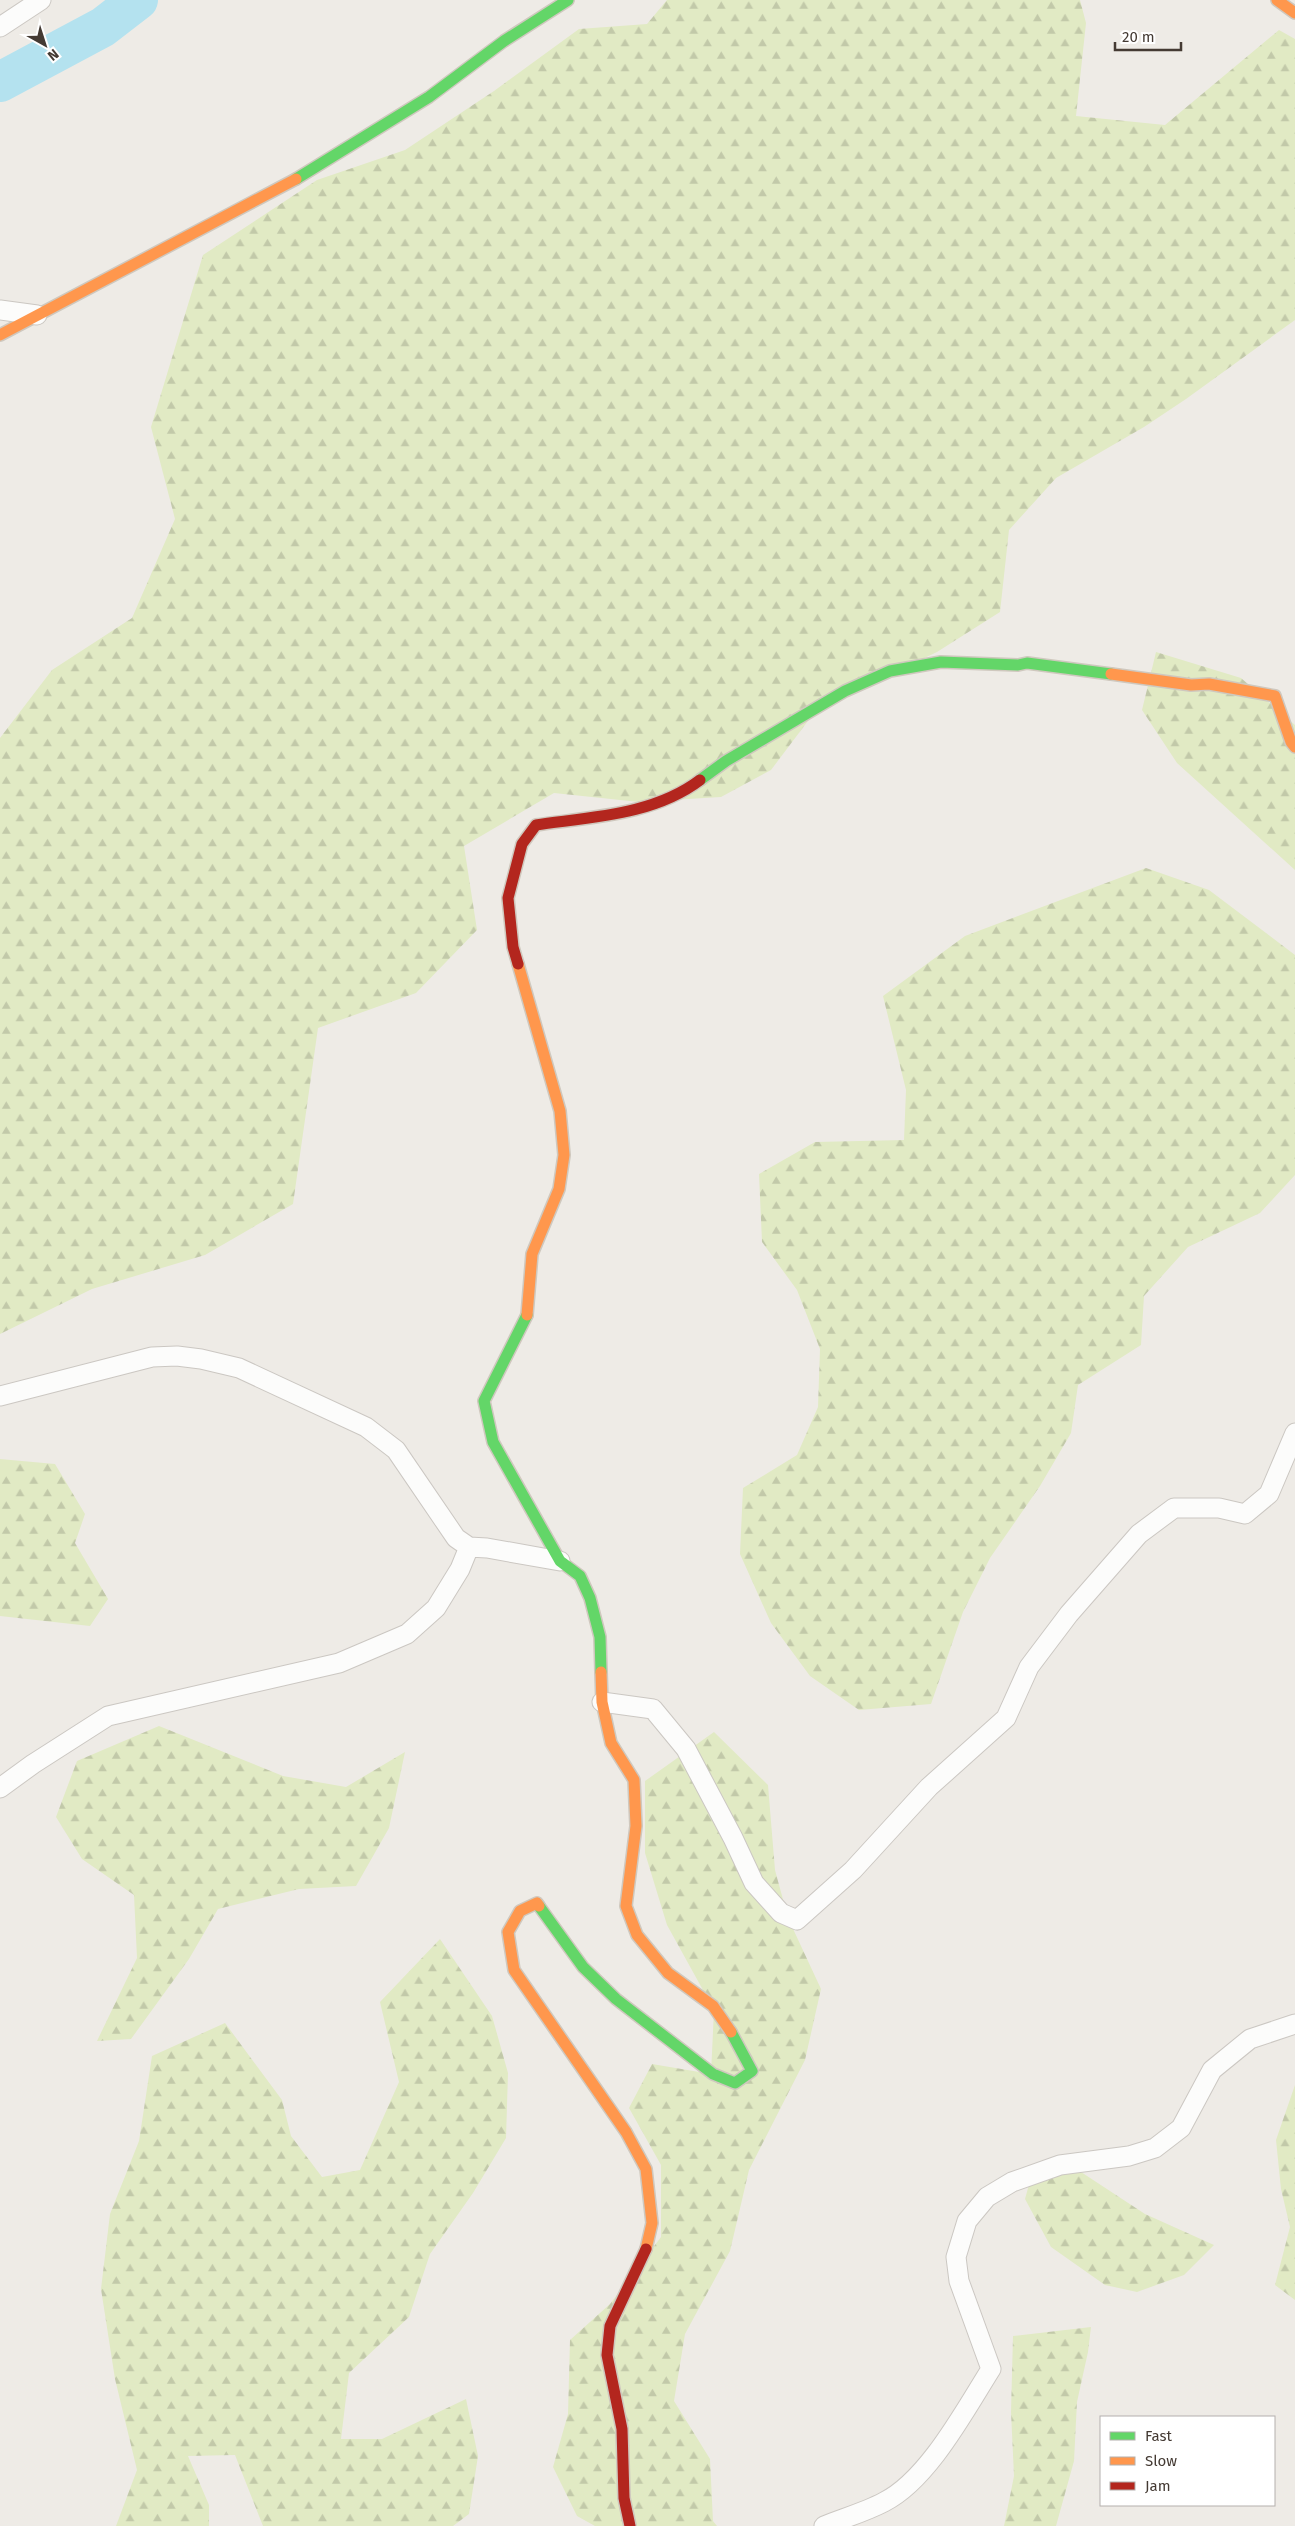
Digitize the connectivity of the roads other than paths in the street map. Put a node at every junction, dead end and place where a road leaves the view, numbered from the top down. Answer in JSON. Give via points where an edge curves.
{"nodes":[{"id":1,"x":41,"y":0,"type":"edge"},
{"id":2,"x":568,"y":0,"type":"edge"},
{"id":3,"x":1277,"y":0,"type":"edge"},
{"id":4,"x":1295,"y":13,"type":"edge"},
{"id":5,"x":0,"y":27,"type":"edge"},
{"id":6,"x":0,"y":310,"type":"edge"},
{"id":7,"x":37,"y":315,"type":"junction"},
{"id":8,"x":0,"y":336,"type":"edge"},
{"id":9,"x":1295,"y":747,"type":"edge"},
{"id":10,"x":0,"y":1396,"type":"edge"},
{"id":11,"x":1295,"y":1433,"type":"edge"},
{"id":12,"x":469,"y":1547,"type":"junction"},
{"id":13,"x":560,"y":1561,"type":"junction"},
{"id":14,"x":602,"y":1702,"type":"junction"},
{"id":15,"x":0,"y":1788,"type":"edge"},
{"id":16,"x":1295,"y":2024,"type":"edge"},
{"id":17,"x":630,"y":2526,"type":"edge"},
{"id":18,"x":824,"y":2526,"type":"edge"}],
"edges":[{"from":1,"to":5,"type":"street"},
{"from":2,"to":7,"type":"street","via":[[504,41],[429,97],[286,185]]},
{"from":3,"to":4,"type":"street"},
{"from":6,"to":7,"type":"street"},
{"from":7,"to":8,"type":"street"},
{"from":9,"to":13,"type":"street","via":[[1275,696],[1209,684],[1191,685],[1027,663],[941,662],[890,671],[845,691],[726,761],[691,786],[634,811],[536,825],[522,844],[508,898],[513,947],[560,1111],[564,1156],[559,1189],[532,1254],[528,1312],[484,1401],[493,1442]]},
{"from":10,"to":12,"type":"street","via":[[152,1357],[201,1358],[239,1368],[366,1427],[396,1450],[456,1538]]},
{"from":11,"to":14,"type":"street","via":[[1270,1494],[1245,1514],[1219,1508],[1174,1508],[1139,1534],[1069,1614],[1029,1668],[1006,1718],[929,1787],[852,1870],[797,1920],[781,1914],[754,1882],[686,1749],[653,1709]]},
{"from":12,"to":13,"type":"street"},
{"from":12,"to":15,"type":"street","via":[[460,1570],[436,1608],[407,1634],[339,1663],[108,1716]]},
{"from":13,"to":14,"type":"street","via":[[580,1576],[590,1598],[600,1637]]},
{"from":14,"to":17,"type":"street","via":[[611,1742],[634,1780],[636,1826],[626,1906],[637,1935],[668,1974],[713,2006],[727,2024],[752,2071],[735,2083],[714,2074],[616,1999],[583,1968],[537,1903],[520,1911],[508,1932],[514,1970],[626,2132],[646,2169],[652,2223],[644,2256],[610,2326],[607,2355],[622,2429],[624,2498]]},
{"from":16,"to":18,"type":"street","via":[[1250,2039],[1212,2070],[1181,2128],[1156,2148],[1130,2156],[1060,2165],[1012,2182],[987,2197],[967,2221],[956,2257],[959,2281],[991,2369],[933,2459],[911,2481],[886,2502]]}]}
